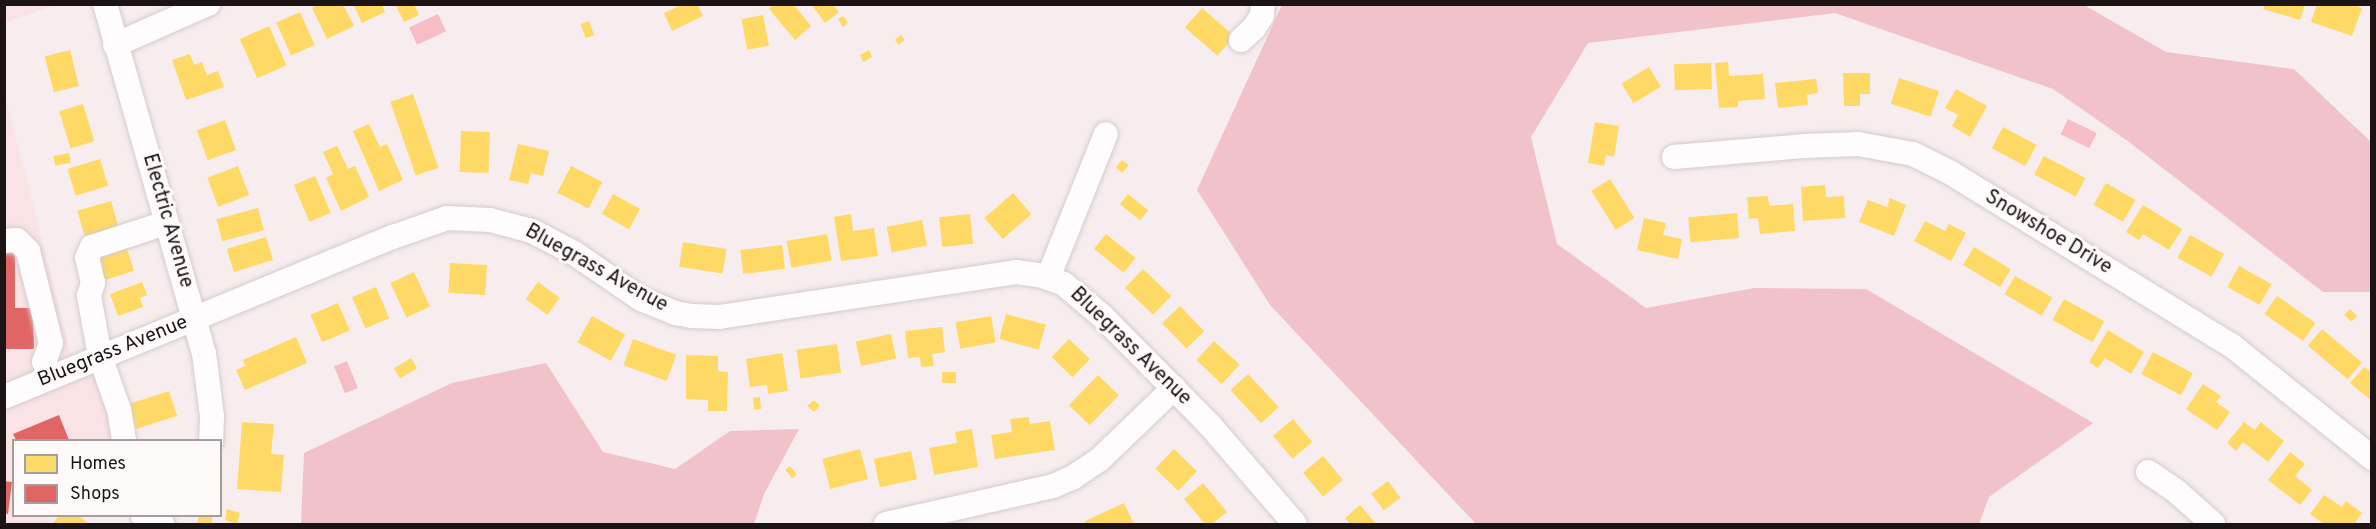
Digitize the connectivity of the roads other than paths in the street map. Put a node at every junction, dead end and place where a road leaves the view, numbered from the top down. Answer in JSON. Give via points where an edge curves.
{"nodes":[{"id":1,"x":105,"y":4,"type":"edge"},
{"id":2,"x":208,"y":4,"type":"edge"},
{"id":3,"x":1263,"y":4,"type":"edge"},
{"id":4,"x":1241,"y":40,"type":"dead end"},
{"id":5,"x":115,"y":45,"type":"junction"},
{"id":6,"x":1106,"y":134,"type":"dead end"},
{"id":7,"x":1674,"y":157,"type":"dead end"},
{"id":8,"x":166,"y":223,"type":"junction"},
{"id":9,"x":4,"y":241,"type":"edge"},
{"id":10,"x":1048,"y":278,"type":"junction"},
{"id":11,"x":194,"y":319,"type":"junction"},
{"id":12,"x":100,"y":356,"type":"junction"},
{"id":13,"x":52,"y":377,"type":"junction"},
{"id":14,"x":1174,"y":388,"type":"junction"},
{"id":15,"x":4,"y":397,"type":"edge"},
{"id":16,"x":124,"y":439,"type":"edge"},
{"id":17,"x":211,"y":439,"type":"edge"},
{"id":18,"x":2372,"y":458,"type":"edge"},
{"id":19,"x":2148,"y":472,"type":"dead end"},
{"id":20,"x":145,"y":517,"type":"edge"},
{"id":21,"x":162,"y":525,"type":"edge"},
{"id":22,"x":886,"y":525,"type":"edge"},
{"id":23,"x":1295,"y":525,"type":"edge"},
{"id":24,"x":2213,"y":525,"type":"edge"}],
"edges":[{"from":1,"to":5,"type":"street","name":"Electric Avenue"},
{"from":2,"to":5,"type":"street"},
{"from":3,"to":4,"type":"street","via":[[1262,15]]},
{"from":5,"to":8,"type":"street","name":"Electric Avenue"},
{"from":6,"to":10,"type":"street"},
{"from":7,"to":18,"type":"street","name":"Snowshoe Drive","via":[[1858,144],[1912,154],[1951,173],[2230,345]]},
{"from":8,"to":11,"type":"street","name":"Electric Avenue"},
{"from":8,"to":12,"type":"street","via":[[88,250],[93,284],[89,296]]},
{"from":9,"to":13,"type":"street","via":[[17,240],[28,251],[51,343],[44,362]]},
{"from":10,"to":11,"type":"street","name":"Bluegrass Avenue","via":[[1016,272],[719,317],[692,316],[641,299],[574,253],[532,231],[490,220],[447,218]]},
{"from":10,"to":14,"type":"street","name":"Bluegrass Avenue","via":[[1070,288]]},
{"from":11,"to":12,"type":"street","name":"Bluegrass Avenue"},
{"from":11,"to":17,"type":"street","name":"Electric Avenue","via":[[204,353]]},
{"from":12,"to":13,"type":"street","name":"Bluegrass Avenue"},
{"from":12,"to":16,"type":"street","via":[[119,410]]},
{"from":13,"to":15,"type":"street","name":"Bluegrass Avenue"},
{"from":14,"to":22,"type":"street","via":[[1099,460],[1072,478],[1053,486]]},
{"from":14,"to":23,"type":"street","name":"Bluegrass Avenue"},
{"from":19,"to":24,"type":"street"},
{"from":20,"to":21,"type":"street"}]}
